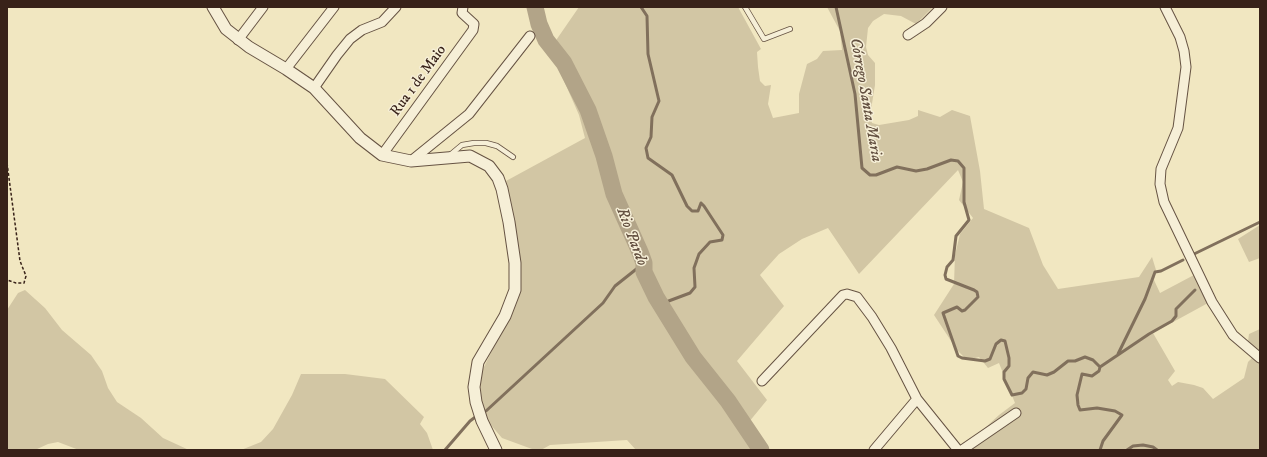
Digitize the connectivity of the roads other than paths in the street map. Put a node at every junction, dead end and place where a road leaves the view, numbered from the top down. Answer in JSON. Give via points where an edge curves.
{"nodes":[{"id":1,"x":213,"y":7,"type":"edge"},
{"id":2,"x":264,"y":7,"type":"edge"},
{"id":3,"x":334,"y":7,"type":"edge"},
{"id":4,"x":396,"y":7,"type":"edge"},
{"id":5,"x":463,"y":7,"type":"edge"},
{"id":6,"x":745,"y":7,"type":"edge"},
{"id":7,"x":942,"y":7,"type":"edge"},
{"id":8,"x":1165,"y":7,"type":"edge"},
{"id":9,"x":790,"y":29,"type":"dead end"},
{"id":10,"x":908,"y":34,"type":"dead end"},
{"id":11,"x":530,"y":36,"type":"dead end"},
{"id":12,"x":238,"y":40,"type":"junction"},
{"id":13,"x":286,"y":69,"type":"junction"},
{"id":14,"x":314,"y":88,"type":"junction"},
{"id":15,"x":382,"y":155,"type":"junction"},
{"id":16,"x":448,"y":157,"type":"junction"},
{"id":17,"x":513,"y":157,"type":"dead end"},
{"id":18,"x":410,"y":161,"type":"junction"},
{"id":19,"x":1260,"y":358,"type":"edge"},
{"id":20,"x":762,"y":381,"type":"dead end"},
{"id":21,"x":917,"y":399,"type":"junction"},
{"id":22,"x":1016,"y":413,"type":"dead end"},
{"id":23,"x":496,"y":450,"type":"edge"},
{"id":24,"x":874,"y":450,"type":"edge"},
{"id":25,"x":958,"y":450,"type":"edge"},
{"id":26,"x":962,"y":450,"type":"edge"}],
"edges":[{"from":1,"to":12,"type":"street","via":[[226,29]]},
{"from":2,"to":12,"type":"street"},
{"from":3,"to":13,"type":"street"},
{"from":4,"to":14,"type":"street","via":[[382,22],[362,30],[350,39]]},
{"from":5,"to":15,"type":"street","name":"Rua 1 de Maio","via":[[463,15],[473,23],[473,30]]},
{"from":6,"to":9,"type":"lane","via":[[764,38]]},
{"from":7,"to":10,"type":"street","via":[[926,24]]},
{"from":8,"to":19,"type":"street","via":[[1180,36],[1186,67],[1178,128],[1161,170],[1160,184],[1164,202],[1212,302],[1233,335]]},
{"from":11,"to":18,"type":"street","via":[[469,114]]},
{"from":12,"to":13,"type":"street"},
{"from":13,"to":14,"type":"street"},
{"from":14,"to":15,"type":"street","via":[[360,138]]},
{"from":15,"to":18,"type":"street"},
{"from":16,"to":17,"type":"lane","via":[[462,145],[486,143],[497,146]]},
{"from":16,"to":18,"type":"street"},
{"from":16,"to":23,"type":"street","via":[[470,156],[489,166],[498,178],[510,222],[516,270],[515,290],[505,316],[478,362],[474,388],[482,421]]},
{"from":20,"to":21,"type":"street","via":[[843,295],[847,294],[857,297],[872,317]]},
{"from":21,"to":24,"type":"street"},
{"from":21,"to":25,"type":"street"},
{"from":22,"to":26,"type":"street"}]}
